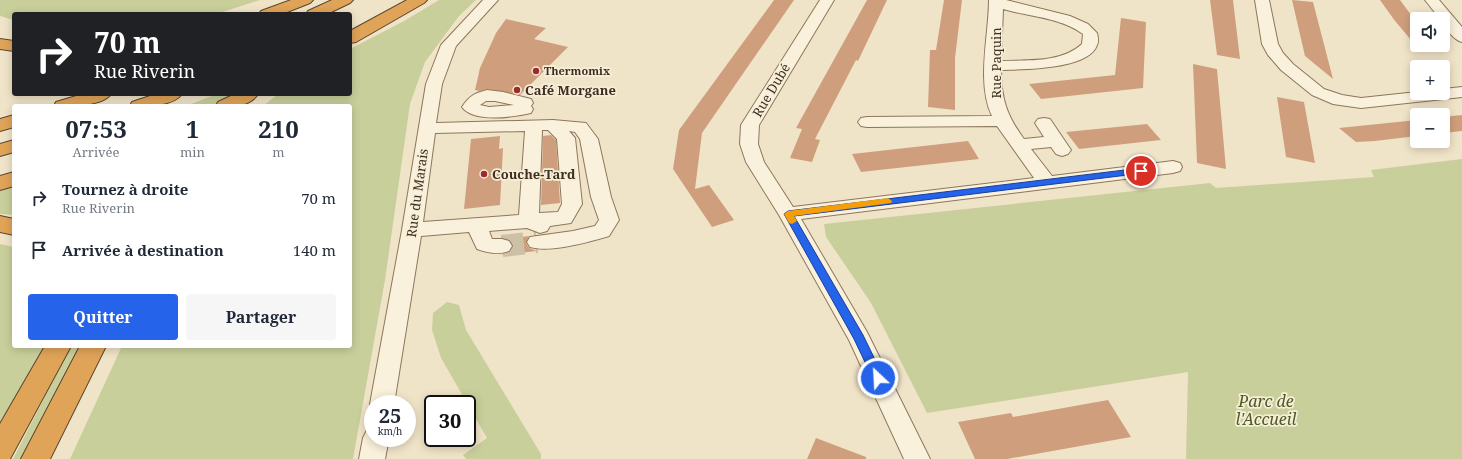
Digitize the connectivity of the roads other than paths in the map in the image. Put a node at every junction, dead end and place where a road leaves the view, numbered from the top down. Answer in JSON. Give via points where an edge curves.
{"nodes":[{"id":1,"x":305,"y":0,"type":"edge"},
{"id":2,"x":345,"y":0,"type":"edge"},
{"id":3,"x":398,"y":0,"type":"edge"},
{"id":4,"x":419,"y":0,"type":"edge"},
{"id":5,"x":492,"y":0,"type":"edge"},
{"id":6,"x":827,"y":0,"type":"edge"},
{"id":7,"x":1262,"y":0,"type":"edge"},
{"id":8,"x":1432,"y":0,"type":"edge"},
{"id":9,"x":997,"y":1,"type":"edge"},
{"id":10,"x":272,"y":12,"type":"edge"},
{"id":11,"x":318,"y":12,"type":"edge"},
{"id":12,"x":352,"y":22,"type":"edge"},
{"id":13,"x":352,"y":37,"type":"edge"},
{"id":14,"x":1462,"y":37,"type":"edge"},
{"id":15,"x":0,"y":44,"type":"edge"},
{"id":16,"x":12,"y":46,"type":"edge"},
{"id":17,"x":994,"y":66,"type":"junction"},
{"id":18,"x":1462,"y":92,"type":"edge"},
{"id":19,"x":96,"y":96,"type":"edge"},
{"id":20,"x":167,"y":96,"type":"edge"},
{"id":21,"x":245,"y":96,"type":"edge"},
{"id":22,"x":255,"y":96,"type":"edge"},
{"id":23,"x":70,"y":104,"type":"edge"},
{"id":24,"x":145,"y":104,"type":"edge"},
{"id":25,"x":229,"y":104,"type":"edge"},
{"id":26,"x":245,"y":104,"type":"edge"},
{"id":27,"x":1002,"y":121,"type":"junction"},
{"id":28,"x":12,"y":122,"type":"edge"},
{"id":29,"x":867,"y":122,"type":"dead end"},
{"id":30,"x":1044,"y":123,"type":"dead end"},
{"id":31,"x":0,"y":125,"type":"edge"},
{"id":32,"x":534,"y":125,"type":"junction"},
{"id":33,"x":553,"y":125,"type":"junction"},
{"id":34,"x":427,"y":128,"type":"junction"},
{"id":35,"x":1020,"y":145,"type":"junction"},
{"id":36,"x":12,"y":147,"type":"edge"},
{"id":37,"x":0,"y":150,"type":"edge"},
{"id":38,"x":1173,"y":167,"type":"dead end"},
{"id":39,"x":12,"y":180,"type":"edge"},
{"id":40,"x":1047,"y":182,"type":"junction"},
{"id":41,"x":0,"y":183,"type":"edge"},
{"id":42,"x":788,"y":214,"type":"junction"},
{"id":43,"x":528,"y":220,"type":"junction"},
{"id":44,"x":0,"y":224,"type":"edge"},
{"id":45,"x":12,"y":226,"type":"edge"},
{"id":46,"x":477,"y":226,"type":"junction"},
{"id":47,"x":412,"y":230,"type":"junction"},
{"id":48,"x":573,"y":238,"type":"junction"},
{"id":49,"x":537,"y":242,"type":"tunnel mouth"},
{"id":50,"x":502,"y":246,"type":"tunnel mouth"},
{"id":51,"x":57,"y":348,"type":"edge"},
{"id":52,"x":92,"y":348,"type":"edge"},
{"id":53,"x":384,"y":395,"type":"edge"},
{"id":54,"x":374,"y":447,"type":"edge"},
{"id":55,"x":0,"y":450,"type":"edge"},
{"id":56,"x":35,"y":459,"type":"edge"},
{"id":57,"x":372,"y":459,"type":"edge"},
{"id":58,"x":917,"y":459,"type":"edge"}],
"edges":[{"from":1,"to":10,"type":"highway"},
{"from":2,"to":11,"type":"highway"},
{"from":3,"to":12,"type":"highway"},
{"from":4,"to":13,"type":"highway"},
{"from":5,"to":34,"type":"street","name":"Rue du Marais","via":[[449,45],[434,84]]},
{"from":6,"to":42,"type":"street","name":"Rue Dubé","via":[[750,125],[749,144],[755,162]]},
{"from":7,"to":18,"type":"street","via":[[1270,44],[1276,55],[1318,92],[1339,100],[1361,103]]},
{"from":8,"to":14,"type":"street"},
{"from":9,"to":17,"type":"street","name":"Rue Paquin"},
{"from":9,"to":17,"type":"street","via":[[1082,26],[1090,33],[1090,45],[1085,52],[1063,61]]},
{"from":15,"to":16,"type":"highway"},
{"from":17,"to":27,"type":"street","name":"Rue Paquin","via":[[993,87]]},
{"from":19,"to":23,"type":"highway"},
{"from":20,"to":24,"type":"highway"},
{"from":21,"to":25,"type":"highway"},
{"from":22,"to":26,"type":"highway"},
{"from":27,"to":29,"type":"street"},
{"from":27,"to":35,"type":"street","name":"Rue Paquin"},
{"from":28,"to":31,"type":"highway"},
{"from":30,"to":35,"type":"street","via":[[1059,146]]},
{"from":32,"to":33,"type":"street"},
{"from":32,"to":34,"type":"street"},
{"from":32,"to":43,"type":"street"},
{"from":33,"to":43,"type":"street","via":[[566,138],[572,204],[564,218]]},
{"from":33,"to":48,"type":"street","via":[[580,127],[589,139],[601,197],[609,220],[602,231]]},
{"from":34,"to":47,"type":"street","name":"Rue du Marais"},
{"from":35,"to":40,"type":"street","name":"Rue Paquin"},
{"from":36,"to":37,"type":"highway"},
{"from":38,"to":40,"type":"street"},
{"from":39,"to":41,"type":"highway"},
{"from":40,"to":42,"type":"street"},
{"from":42,"to":58,"type":"street","name":"Rue Dubé","via":[[859,338]]},
{"from":43,"to":46,"type":"street"},
{"from":43,"to":48,"type":"street","via":[[556,234]]},
{"from":44,"to":45,"type":"highway"},
{"from":46,"to":47,"type":"street"},
{"from":46,"to":50,"type":"street","via":[[484,244]]},
{"from":47,"to":53,"type":"street","name":"Rue du Marais"},
{"from":48,"to":49,"type":"street"},
{"from":51,"to":55,"type":"highway"},
{"from":52,"to":56,"type":"highway"},
{"from":54,"to":57,"type":"street"}]}
